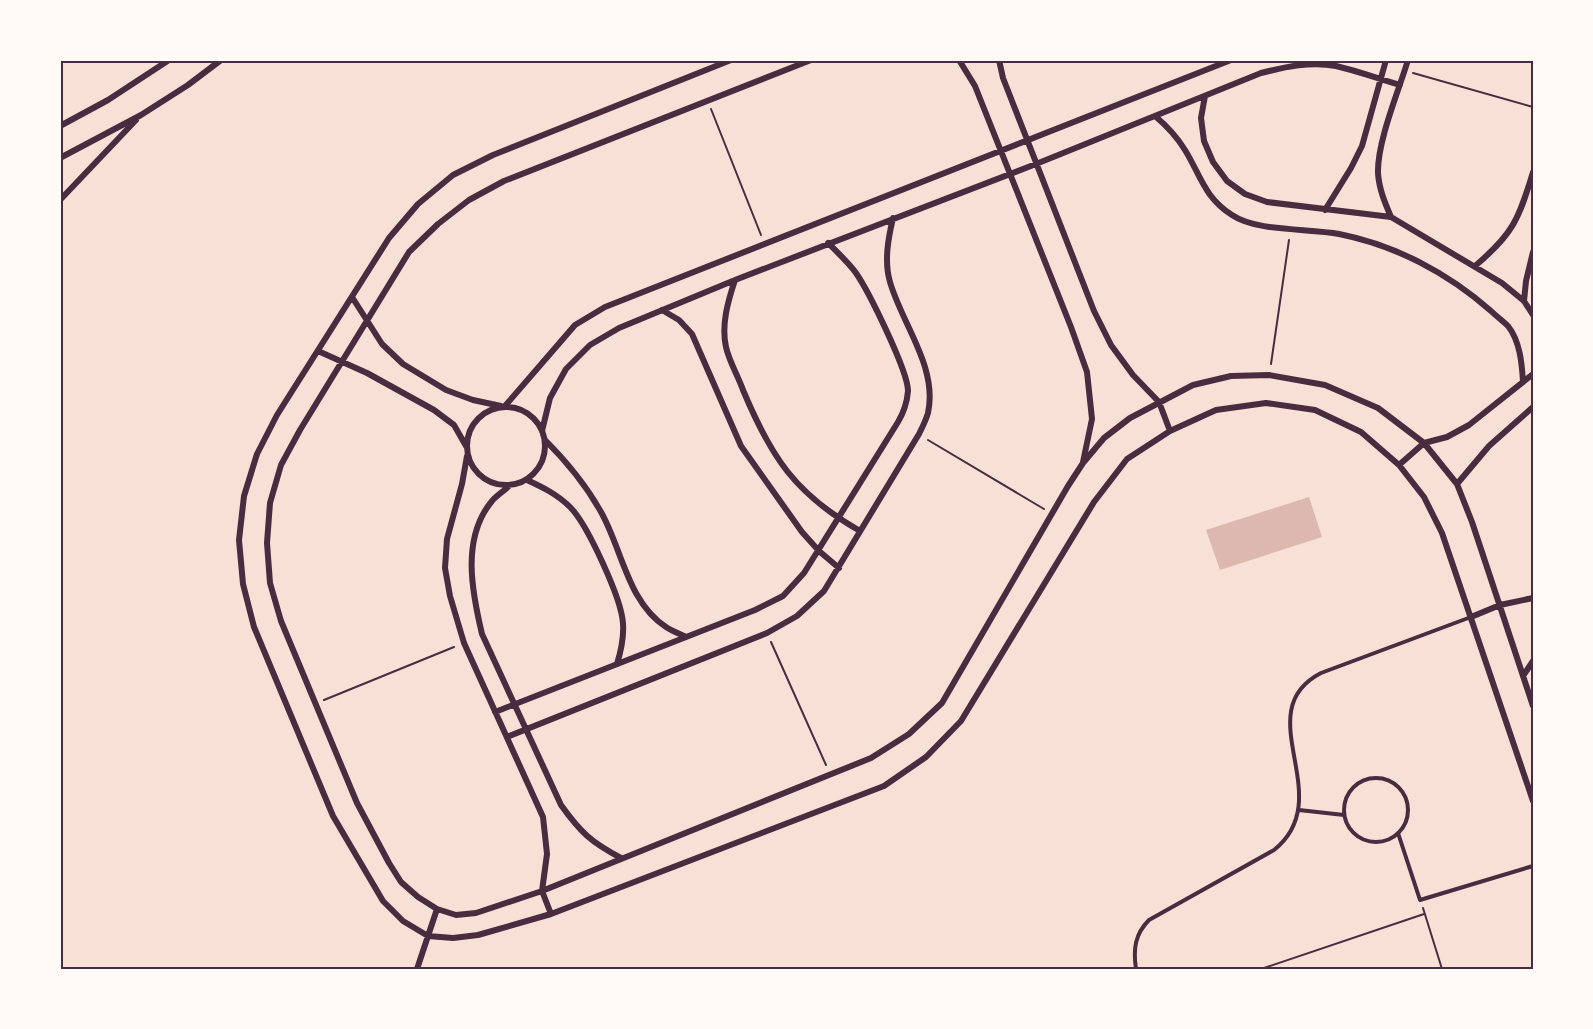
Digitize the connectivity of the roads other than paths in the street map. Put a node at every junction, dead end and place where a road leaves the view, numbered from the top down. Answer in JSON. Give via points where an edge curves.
{"nodes":[{"id":1,"x":169,"y":60,"type":"edge"},
{"id":2,"x":220,"y":60,"type":"edge"},
{"id":3,"x":731,"y":60,"type":"edge"},
{"id":4,"x":812,"y":60,"type":"edge"},
{"id":5,"x":959,"y":60,"type":"edge"},
{"id":6,"x":999,"y":60,"type":"edge"},
{"id":7,"x":1231,"y":60,"type":"edge"},
{"id":8,"x":1386,"y":60,"type":"edge"},
{"id":9,"x":1408,"y":60,"type":"edge"},
{"id":10,"x":1380,"y":80,"type":"junction"},
{"id":11,"x":1400,"y":86,"type":"junction"},
{"id":12,"x":1205,"y":96,"type":"junction"},
{"id":13,"x":141,"y":115,"type":"junction"},
{"id":14,"x":1155,"y":116,"type":"junction"},
{"id":15,"x":60,"y":126,"type":"edge"},
{"id":16,"x":1027,"y":140,"type":"junction"},
{"id":17,"x":1001,"y":151,"type":"junction"},
{"id":18,"x":62,"y":158,"type":"edge"},
{"id":19,"x":1036,"y":164,"type":"junction"},
{"id":20,"x":1533,"y":172,"type":"edge"},
{"id":21,"x":1010,"y":174,"type":"junction"},
{"id":22,"x":60,"y":200,"type":"edge"},
{"id":23,"x":1325,"y":210,"type":"junction"},
{"id":24,"x":1391,"y":217,"type":"junction"},
{"id":25,"x":893,"y":218,"type":"junction"},
{"id":26,"x":828,"y":243,"type":"junction"},
{"id":27,"x":1533,"y":252,"type":"edge"},
{"id":28,"x":1475,"y":266,"type":"junction"},
{"id":29,"x":735,"y":280,"type":"junction"},
{"id":30,"x":352,"y":297,"type":"junction"},
{"id":31,"x":1524,"y":301,"type":"junction"},
{"id":32,"x":662,"y":310,"type":"junction"},
{"id":33,"x":1533,"y":315,"type":"edge"},
{"id":34,"x":368,"y":319,"type":"junction"},
{"id":35,"x":318,"y":351,"type":"junction"},
{"id":36,"x":342,"y":362,"type":"junction"},
{"id":37,"x":1533,"y":374,"type":"edge"},
{"id":38,"x":1523,"y":382,"type":"junction"},
{"id":39,"x":1159,"y":402,"type":"junction"},
{"id":40,"x":503,"y":406,"type":"junction"},
{"id":41,"x":1533,"y":406,"type":"edge"},
{"id":42,"x":542,"y":431,"type":"junction"},
{"id":43,"x":1170,"y":431,"type":"junction"},
{"id":44,"x":545,"y":440,"type":"junction"},
{"id":45,"x":1424,"y":443,"type":"junction"},
{"id":46,"x":466,"y":446,"type":"junction"},
{"id":47,"x":467,"y":456,"type":"junction"},
{"id":48,"x":1083,"y":463,"type":"junction"},
{"id":49,"x":1399,"y":465,"type":"junction"},
{"id":50,"x":527,"y":480,"type":"junction"},
{"id":51,"x":1456,"y":484,"type":"junction"},
{"id":52,"x":509,"y":486,"type":"junction"},
{"id":53,"x":838,"y":519,"type":"junction"},
{"id":54,"x":860,"y":531,"type":"junction"},
{"id":55,"x":819,"y":551,"type":"junction"},
{"id":56,"x":839,"y":568,"type":"junction"},
{"id":57,"x":1533,"y":597,"type":"edge"},
{"id":58,"x":1500,"y":605,"type":"junction"},
{"id":59,"x":1471,"y":617,"type":"junction"},
{"id":60,"x":686,"y":637,"type":"junction"},
{"id":61,"x":1533,"y":661,"type":"edge"},
{"id":62,"x":617,"y":664,"type":"junction"},
{"id":63,"x":1523,"y":676,"type":"junction"},
{"id":64,"x":516,"y":704,"type":"junction"},
{"id":65,"x":1533,"y":706,"type":"edge"},
{"id":66,"x":495,"y":712,"type":"junction"},
{"id":67,"x":527,"y":729,"type":"junction"},
{"id":68,"x":507,"y":737,"type":"junction"},
{"id":69,"x":1533,"y":801,"type":"edge"},
{"id":70,"x":1299,"y":810,"type":"junction"},
{"id":71,"x":1344,"y":815,"type":"junction"},
{"id":72,"x":1398,"y":833,"type":"junction"},
{"id":73,"x":621,"y":858,"type":"junction"},
{"id":74,"x":1533,"y":866,"type":"edge"},
{"id":75,"x":542,"y":891,"type":"junction"},
{"id":76,"x":437,"y":909,"type":"junction"},
{"id":77,"x":551,"y":914,"type":"junction"},
{"id":78,"x":428,"y":936,"type":"junction"},
{"id":79,"x":417,"y":969,"type":"edge"},
{"id":80,"x":1136,"y":969,"type":"edge"}],
"edges":[{"from":1,"to":15,"type":"street"},
{"from":2,"to":13,"type":"street"},
{"from":3,"to":30,"type":"street","via":[[493,155],[453,176],[418,204],[396,230]]},
{"from":4,"to":34,"type":"street","via":[[504,181],[469,200],[410,252]]},
{"from":5,"to":17,"type":"street","via":[[975,86]]},
{"from":6,"to":16,"type":"street"},
{"from":7,"to":16,"type":"street"},
{"from":8,"to":10,"type":"street"},
{"from":9,"to":11,"type":"street"},
{"from":10,"to":11,"type":"street"},
{"from":10,"to":12,"type":"street","via":[[1335,66],[1286,67]]},
{"from":10,"to":23,"type":"street","via":[[1362,146]]},
{"from":11,"to":24,"type":"street","via":[[1380,149],[1378,172]]},
{"from":12,"to":14,"type":"street"},
{"from":12,"to":23,"type":"street","via":[[1204,141],[1227,181],[1245,194],[1268,202]]},
{"from":13,"to":18,"type":"street"},
{"from":13,"to":22,"type":"street"},
{"from":14,"to":19,"type":"street"},
{"from":14,"to":38,"type":"street","via":[[1186,151],[1211,198],[1233,216],[1261,227],[1339,234],[1386,247],[1431,267],[1472,294],[1508,327],[1520,354]]},
{"from":16,"to":17,"type":"street"},
{"from":16,"to":19,"type":"street"},
{"from":17,"to":21,"type":"street"},
{"from":17,"to":40,"type":"street","via":[[605,307],[575,325]]},
{"from":19,"to":21,"type":"street"},
{"from":19,"to":39,"type":"street","via":[[1098,320],[1133,375]]},
{"from":20,"to":28,"type":"street","via":[[1511,231]]},
{"from":21,"to":25,"type":"street"},
{"from":21,"to":48,"type":"street","via":[[1087,372],[1092,419]]},
{"from":23,"to":24,"type":"street"},
{"from":24,"to":28,"type":"street"},
{"from":25,"to":26,"type":"street"},
{"from":25,"to":54,"type":"street","via":[[888,239],[889,281],[922,361],[929,387],[928,413]]},
{"from":26,"to":29,"type":"street"},
{"from":26,"to":53,"type":"street","via":[[844,258],[868,293],[904,370],[908,390],[902,416]]},
{"from":27,"to":31,"type":"street"},
{"from":28,"to":31,"type":"street"},
{"from":29,"to":32,"type":"street"},
{"from":29,"to":53,"type":"street","via":[[725,324],[726,348],[759,429],[806,494]]},
{"from":30,"to":34,"type":"street"},
{"from":30,"to":35,"type":"street"},
{"from":31,"to":33,"type":"street"},
{"from":32,"to":42,"type":"street","via":[[590,345],[566,369],[550,398]]},
{"from":32,"to":55,"type":"street","via":[[692,334],[741,446]]},
{"from":34,"to":36,"type":"street"},
{"from":34,"to":40,"type":"street","via":[[382,344],[403,364],[446,390]]},
{"from":35,"to":36,"type":"street"},
{"from":35,"to":78,"type":"street","via":[[257,454],[244,496],[239,540],[243,584],[254,627],[333,816],[383,901]]},
{"from":36,"to":46,"type":"street","via":[[434,410],[454,425]]},
{"from":36,"to":76,"type":"street","via":[[281,465],[270,503],[270,583],[281,621],[357,803],[401,882]]},
{"from":37,"to":38,"type":"street"},
{"from":38,"to":45,"type":"street","via":[[1469,425]]},
{"from":39,"to":43,"type":"street"},
{"from":39,"to":45,"type":"street","via":[[1193,385],[1231,376],[1269,375],[1325,385],[1378,408]]},
{"from":39,"to":48,"type":"street","via":[[1104,438]]},
{"from":40,"to":42,"type":"street","via":[[528,413]]},
{"from":40,"to":46,"type":"street","via":[[476,420],[468,432]]},
{"from":41,"to":51,"type":"street","via":[[1489,446]]},
{"from":42,"to":44,"type":"street"},
{"from":43,"to":49,"type":"street","via":[[1216,410],[1266,403],[1315,410],[1361,432]]},
{"from":43,"to":77,"type":"street","via":[[1127,459],[1094,502],[961,721],[926,757],[884,786],[856,798]]},
{"from":44,"to":50,"type":"street","via":[[544,456]]},
{"from":44,"to":60,"type":"street","via":[[567,462],[603,514],[647,610]]},
{"from":45,"to":49,"type":"street"},
{"from":45,"to":51,"type":"street"},
{"from":46,"to":47,"type":"street"},
{"from":47,"to":52,"type":"street","via":[[483,478]]},
{"from":47,"to":66,"type":"street","via":[[447,539],[445,568],[464,643]]},
{"from":48,"to":73,"type":"street","via":[[942,703],[909,734],[871,758]]},
{"from":49,"to":59,"type":"street","via":[[1424,497],[1442,533]]},
{"from":50,"to":52,"type":"street"},
{"from":50,"to":62,"type":"street","via":[[571,507],[586,528],[623,621],[623,643]]},
{"from":51,"to":58,"type":"street"},
{"from":52,"to":64,"type":"street","via":[[479,520],[472,573],[482,634]]},
{"from":53,"to":54,"type":"street"},
{"from":53,"to":55,"type":"street"},
{"from":54,"to":56,"type":"street"},
{"from":55,"to":56,"type":"street"},
{"from":55,"to":60,"type":"street","via":[[783,596]]},
{"from":56,"to":67,"type":"street","via":[[824,591],[797,616],[767,633]]},
{"from":57,"to":58,"type":"street"},
{"from":58,"to":59,"type":"street"},
{"from":58,"to":63,"type":"street"},
{"from":59,"to":69,"type":"street"},
{"from":59,"to":70,"type":"lane","via":[[1321,673],[1300,689],[1289,721],[1300,785]]},
{"from":60,"to":62,"type":"street"},
{"from":61,"to":63,"type":"street"},
{"from":62,"to":64,"type":"street"},
{"from":63,"to":65,"type":"street"},
{"from":64,"to":66,"type":"street"},
{"from":64,"to":67,"type":"street"},
{"from":66,"to":68,"type":"street"},
{"from":67,"to":68,"type":"street"},
{"from":67,"to":73,"type":"street","via":[[561,805],[577,828]]},
{"from":68,"to":75,"type":"street","via":[[543,817],[547,854]]},
{"from":70,"to":71,"type":"lane"},
{"from":70,"to":80,"type":"lane","via":[[1289,834],[1274,850],[1149,920],[1135,945]]},
{"from":71,"to":72,"type":"lane","via":[[1347,825],[1362,839],[1384,842]]},
{"from":71,"to":72,"type":"lane","via":[[1347,795],[1354,787],[1372,778],[1383,779],[1393,783],[1406,799],[1407,820]]},
{"from":72,"to":74,"type":"lane","via":[[1420,900]]},
{"from":73,"to":75,"type":"street"},
{"from":75,"to":76,"type":"street","via":[[476,913],[456,915]]},
{"from":75,"to":77,"type":"street"},
{"from":76,"to":78,"type":"street"},
{"from":77,"to":78,"type":"street","via":[[478,935]]},
{"from":78,"to":79,"type":"street"}]}
